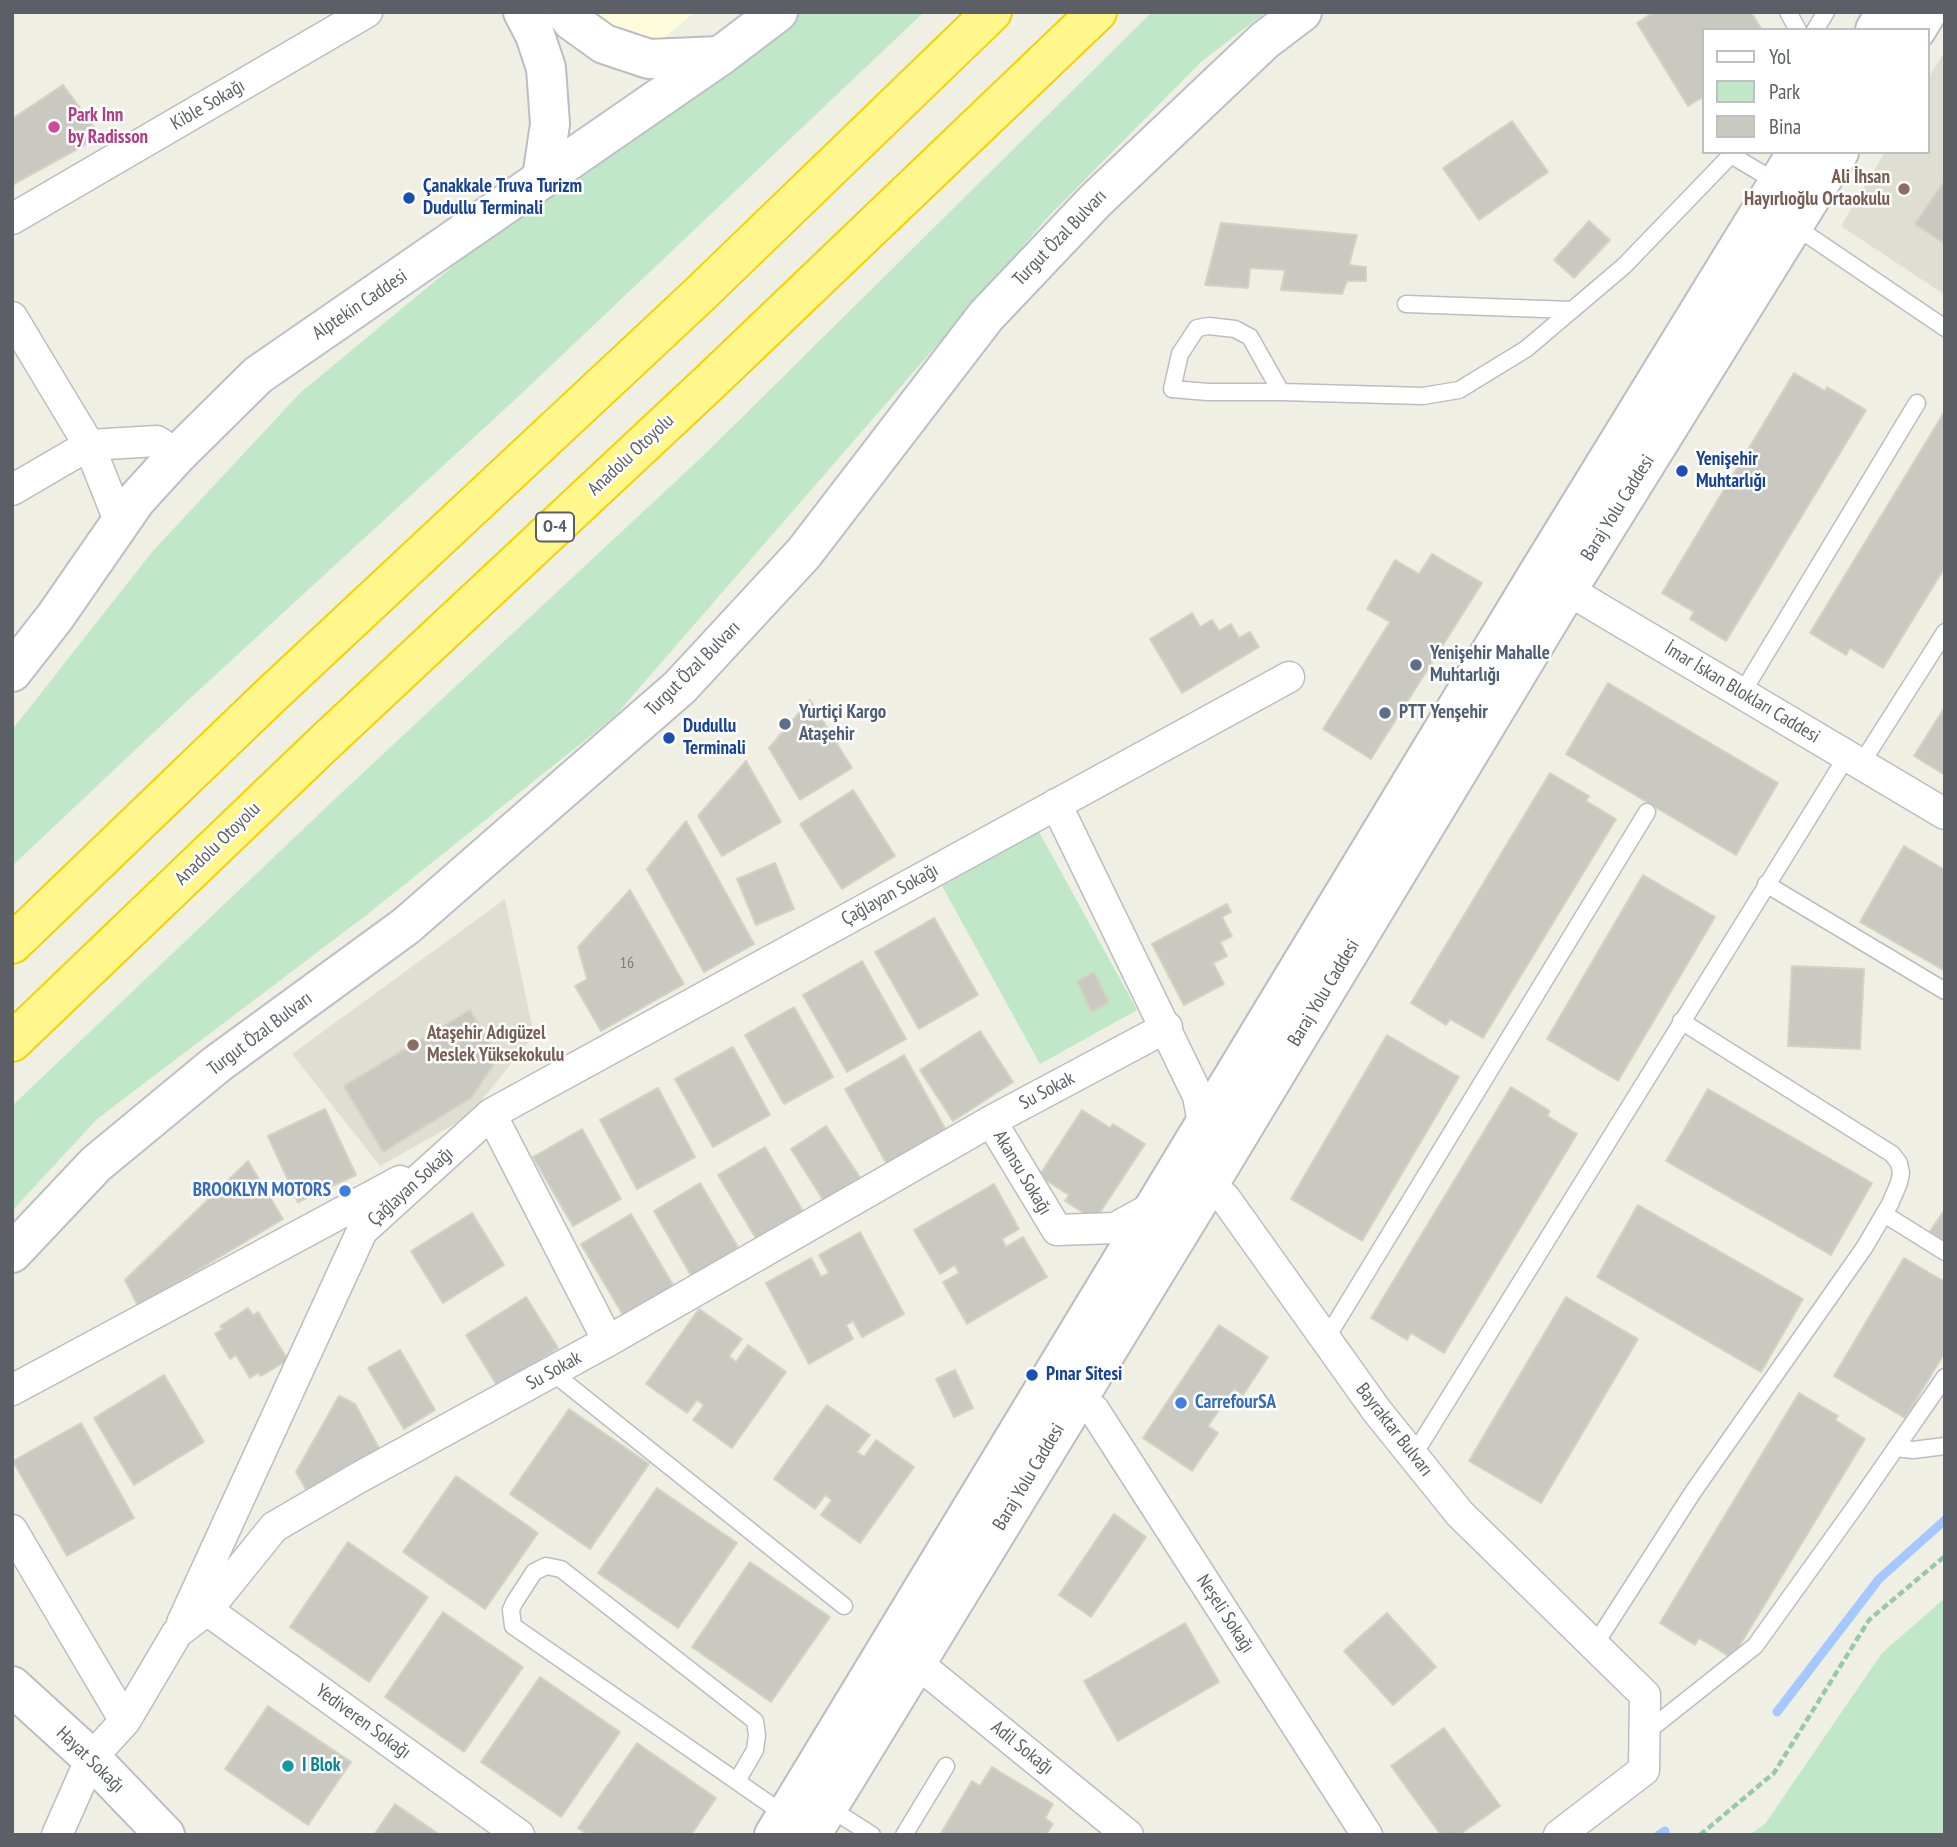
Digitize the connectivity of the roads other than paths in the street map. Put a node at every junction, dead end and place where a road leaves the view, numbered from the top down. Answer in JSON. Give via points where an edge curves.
{"nodes":[{"id":1,"x":367,"y":12,"type":"edge"},
{"id":2,"x":523,"y":12,"type":"edge"},
{"id":3,"x":565,"y":12,"type":"edge"},
{"id":4,"x":778,"y":12,"type":"edge"},
{"id":5,"x":992,"y":12,"type":"edge"},
{"id":6,"x":1097,"y":12,"type":"edge"},
{"id":7,"x":1302,"y":12,"type":"edge"},
{"id":8,"x":1788,"y":12,"type":"edge"},
{"id":9,"x":1826,"y":12,"type":"edge"},
{"id":10,"x":1886,"y":12,"type":"edge"},
{"id":11,"x":1927,"y":12,"type":"edge"},
{"id":12,"x":1797,"y":28,"type":"edge"},
{"id":13,"x":1816,"y":28,"type":"edge"},
{"id":14,"x":1876,"y":28,"type":"edge"},
{"id":15,"x":1917,"y":28,"type":"edge"},
{"id":16,"x":720,"y":56,"type":"junction"},
{"id":17,"x":1731,"y":154,"type":"edge"},
{"id":18,"x":1736,"y":154,"type":"edge"},
{"id":19,"x":1838,"y":154,"type":"edge"},
{"id":20,"x":1788,"y":167,"type":"edge"},
{"id":21,"x":541,"y":178,"type":"junction"},
{"id":22,"x":12,"y":219,"type":"edge"},
{"id":23,"x":1793,"y":225,"type":"junction"},
{"id":24,"x":1406,"y":303,"type":"dead end"},
{"id":25,"x":1571,"y":310,"type":"junction"},
{"id":26,"x":12,"y":317,"type":"edge"},
{"id":27,"x":1945,"y":328,"type":"edge"},
{"id":28,"x":1281,"y":392,"type":"junction"},
{"id":29,"x":1917,"y":403,"type":"dead end"},
{"id":30,"x":89,"y":445,"type":"junction"},
{"id":31,"x":177,"y":455,"type":"junction"},
{"id":32,"x":12,"y":491,"type":"edge"},
{"id":33,"x":120,"y":523,"type":"junction"},
{"id":34,"x":1553,"y":581,"type":"junction"},
{"id":35,"x":1945,"y":632,"type":"edge"},
{"id":36,"x":12,"y":672,"type":"edge"},
{"id":37,"x":1290,"y":677,"type":"dead end"},
{"id":38,"x":1742,"y":693,"type":"junction"},
{"id":39,"x":1854,"y":760,"type":"junction"},
{"id":40,"x":1056,"y":804,"type":"junction"},
{"id":41,"x":1647,"y":812,"type":"dead end"},
{"id":42,"x":1945,"y":814,"type":"edge"},
{"id":43,"x":1766,"y":884,"type":"junction"},
{"id":44,"x":12,"y":944,"type":"edge"},
{"id":45,"x":1945,"y":991,"type":"edge"},
{"id":46,"x":1681,"y":1021,"type":"junction"},
{"id":47,"x":1167,"y":1027,"type":"junction"},
{"id":48,"x":12,"y":1042,"type":"edge"},
{"id":49,"x":491,"y":1114,"type":"junction"},
{"id":50,"x":991,"y":1121,"type":"junction"},
{"id":51,"x":1204,"y":1128,"type":"junction"},
{"id":52,"x":442,"y":1158,"type":"junction"},
{"id":53,"x":1209,"y":1184,"type":"junction"},
{"id":54,"x":1156,"y":1206,"type":"junction"},
{"id":55,"x":1884,"y":1214,"type":"junction"},
{"id":56,"x":1945,"y":1252,"type":"edge"},
{"id":57,"x":12,"y":1253,"type":"edge"},
{"id":58,"x":1326,"y":1339,"type":"junction"},
{"id":59,"x":608,"y":1342,"type":"junction"},
{"id":60,"x":552,"y":1372,"type":"junction"},
{"id":61,"x":1945,"y":1377,"type":"edge"},
{"id":62,"x":12,"y":1390,"type":"edge"},
{"id":63,"x":1077,"y":1399,"type":"junction"},
{"id":64,"x":1945,"y":1446,"type":"edge"},
{"id":65,"x":1896,"y":1448,"type":"junction"},
{"id":66,"x":1413,"y":1456,"type":"junction"},
{"id":67,"x":12,"y":1530,"type":"edge"},
{"id":68,"x":844,"y":1606,"type":"dead end"},
{"id":69,"x":207,"y":1610,"type":"junction"},
{"id":70,"x":177,"y":1633,"type":"junction"},
{"id":71,"x":1594,"y":1646,"type":"junction"},
{"id":72,"x":916,"y":1662,"type":"junction"},
{"id":73,"x":15,"y":1694,"type":"edge"},
{"id":74,"x":125,"y":1721,"type":"junction"},
{"id":75,"x":1644,"y":1734,"type":"junction"},
{"id":76,"x":91,"y":1758,"type":"junction"},
{"id":77,"x":946,"y":1766,"type":"dead end"},
{"id":78,"x":737,"y":1781,"type":"junction"},
{"id":79,"x":800,"y":1823,"type":"edge"},
{"id":80,"x":57,"y":1835,"type":"edge"},
{"id":81,"x":165,"y":1835,"type":"edge"},
{"id":82,"x":519,"y":1835,"type":"edge"},
{"id":83,"x":872,"y":1835,"type":"edge"},
{"id":84,"x":904,"y":1835,"type":"edge"},
{"id":85,"x":1128,"y":1835,"type":"edge"},
{"id":86,"x":1367,"y":1835,"type":"edge"},
{"id":87,"x":1559,"y":1835,"type":"edge"}],
"edges":[{"from":1,"to":22,"type":"street","name":"Kible Sokağı"},
{"from":2,"to":21,"type":"street","via":[[546,68],[550,124]]},
{"from":3,"to":16,"type":"street","via":[[604,44],[649,59]]},
{"from":4,"to":16,"type":"street","name":"Alptekin Caddesi"},
{"from":5,"to":44,"type":"highway"},
{"from":6,"to":48,"type":"highway","name":"Anadolu Otoyolu","number":"O-4"},
{"from":7,"to":57,"type":"street","name":"Turgut Özal Bulvarı","via":[[1265,40],[1096,200],[986,316],[803,553],[680,687],[406,926],[217,1064],[96,1164]]},
{"from":8,"to":12,"type":"lane"},
{"from":9,"to":13,"type":"lane"},
{"from":10,"to":14,"type":"street"},
{"from":11,"to":15,"type":"street"},
{"from":16,"to":21,"type":"street","name":"Alptekin Caddesi"},
{"from":17,"to":25,"type":"lane","via":[[1624,266]]},
{"from":18,"to":20,"type":"lane"},
{"from":19,"to":23,"type":"street","name":"Baraj Yolu Caddesi"},
{"from":20,"to":34,"type":"street","name":"Baraj Yolu Caddesi"},
{"from":21,"to":31,"type":"street","name":"Alptekin Caddesi","via":[[258,375]]},
{"from":23,"to":27,"type":"lane"},
{"from":23,"to":34,"type":"street","name":"Baraj Yolu Caddesi"},
{"from":24,"to":25,"type":"lane"},
{"from":25,"to":28,"type":"lane","via":[[1526,349],[1459,390],[1423,397]]},
{"from":26,"to":30,"type":"street"},
{"from":28,"to":28,"type":"lane","via":[[1250,337],[1235,329],[1209,326],[1197,328],[1180,354],[1172,389]]},
{"from":29,"to":38,"type":"lane"},
{"from":30,"to":31,"type":"street","via":[[157,441]]},
{"from":30,"to":32,"type":"street"},
{"from":30,"to":33,"type":"street"},
{"from":31,"to":33,"type":"street","name":"Alptekin Caddesi"},
{"from":33,"to":36,"type":"street","name":"Alptekin Caddesi"},
{"from":34,"to":38,"type":"street","name":"İmar İskan Blokları Caddesi"},
{"from":34,"to":51,"type":"street","name":"Baraj Yolu Caddesi"},
{"from":34,"to":53,"type":"street","name":"Baraj Yolu Caddesi"},
{"from":35,"to":39,"type":"lane"},
{"from":37,"to":40,"type":"street","name":"Çağlayan Sokağı"},
{"from":38,"to":39,"type":"street","name":"İmar İskan Blokları Caddesi"},
{"from":39,"to":42,"type":"street","name":"İmar İskan Blokları Caddesi"},
{"from":39,"to":43,"type":"lane"},
{"from":40,"to":47,"type":"street"},
{"from":40,"to":49,"type":"street","name":"Çağlayan Sokağı"},
{"from":41,"to":58,"type":"lane"},
{"from":43,"to":45,"type":"lane"},
{"from":43,"to":46,"type":"lane"},
{"from":46,"to":55,"type":"lane","via":[[1892,1154],[1901,1173]]},
{"from":46,"to":66,"type":"lane"},
{"from":47,"to":50,"type":"street","name":"Su Sokak"},
{"from":47,"to":51,"type":"street","via":[[1198,1096]]},
{"from":49,"to":52,"type":"street","name":"Çağlayan Sokağı"},
{"from":49,"to":59,"type":"street"},
{"from":50,"to":54,"type":"street","name":"Akansu Sokağı","via":[[1057,1230],[1115,1228]]},
{"from":50,"to":59,"type":"street","name":"Su Sokak"},
{"from":51,"to":53,"type":"street"},
{"from":51,"to":54,"type":"street","name":"Baraj Yolu Caddesi"},
{"from":52,"to":62,"type":"street"},
{"from":52,"to":70,"type":"street","name":"Çağlayan Sokağı","via":[[362,1231]]},
{"from":53,"to":54,"type":"street","name":"Akansu Sokağı"},
{"from":53,"to":58,"type":"street","name":"Bayraktar Bulvarı","via":[[1225,1198]]},
{"from":53,"to":63,"type":"street","name":"Baraj Yolu Caddesi"},
{"from":54,"to":79,"type":"street","name":"Baraj Yolu Caddesi"},
{"from":55,"to":56,"type":"lane"},
{"from":55,"to":71,"type":"lane","via":[[1693,1492]]},
{"from":58,"to":66,"type":"street","name":"Bayraktar Bulvarı"},
{"from":59,"to":60,"type":"street","name":"Su Sokak"},
{"from":60,"to":68,"type":"lane"},
{"from":60,"to":69,"type":"street","name":"Su Sokak","via":[[274,1527]]},
{"from":61,"to":65,"type":"lane"},
{"from":63,"to":72,"type":"street","name":"Baraj Yolu Caddesi"},
{"from":63,"to":86,"type":"street","name":"Neşeli Sokağı","via":[[1094,1410]]},
{"from":64,"to":65,"type":"lane"},
{"from":65,"to":75,"type":"lane","via":[[1755,1646]]},
{"from":66,"to":71,"type":"street","name":"Bayraktar Bulvarı","via":[[1460,1514]]},
{"from":67,"to":74,"type":"street"},
{"from":69,"to":70,"type":"street","name":"Su Sokak"},
{"from":69,"to":82,"type":"street","name":"Yediveren Sokağı"},
{"from":70,"to":74,"type":"street","name":"Su Sokak"},
{"from":71,"to":75,"type":"street","name":"Bayraktar Bulvarı","via":[[1644,1695]]},
{"from":72,"to":79,"type":"street","name":"Baraj Yolu Caddesi"},
{"from":72,"to":85,"type":"street","name":"Adil Sokağı"},
{"from":73,"to":76,"type":"street","name":"Hayat Sokağı"},
{"from":74,"to":76,"type":"street","name":"Su Sokak"},
{"from":75,"to":87,"type":"street","via":[[1644,1770]]},
{"from":76,"to":80,"type":"street","name":"Su Sokak"},
{"from":76,"to":81,"type":"street","name":"Hayat Sokağı"},
{"from":77,"to":84,"type":"lane"},
{"from":78,"to":78,"type":"lane","via":[[513,1626],[511,1610],[534,1572],[546,1566],[561,1569],[755,1721],[755,1750]]},
{"from":78,"to":79,"type":"lane"},
{"from":79,"to":83,"type":"lane"}]}
